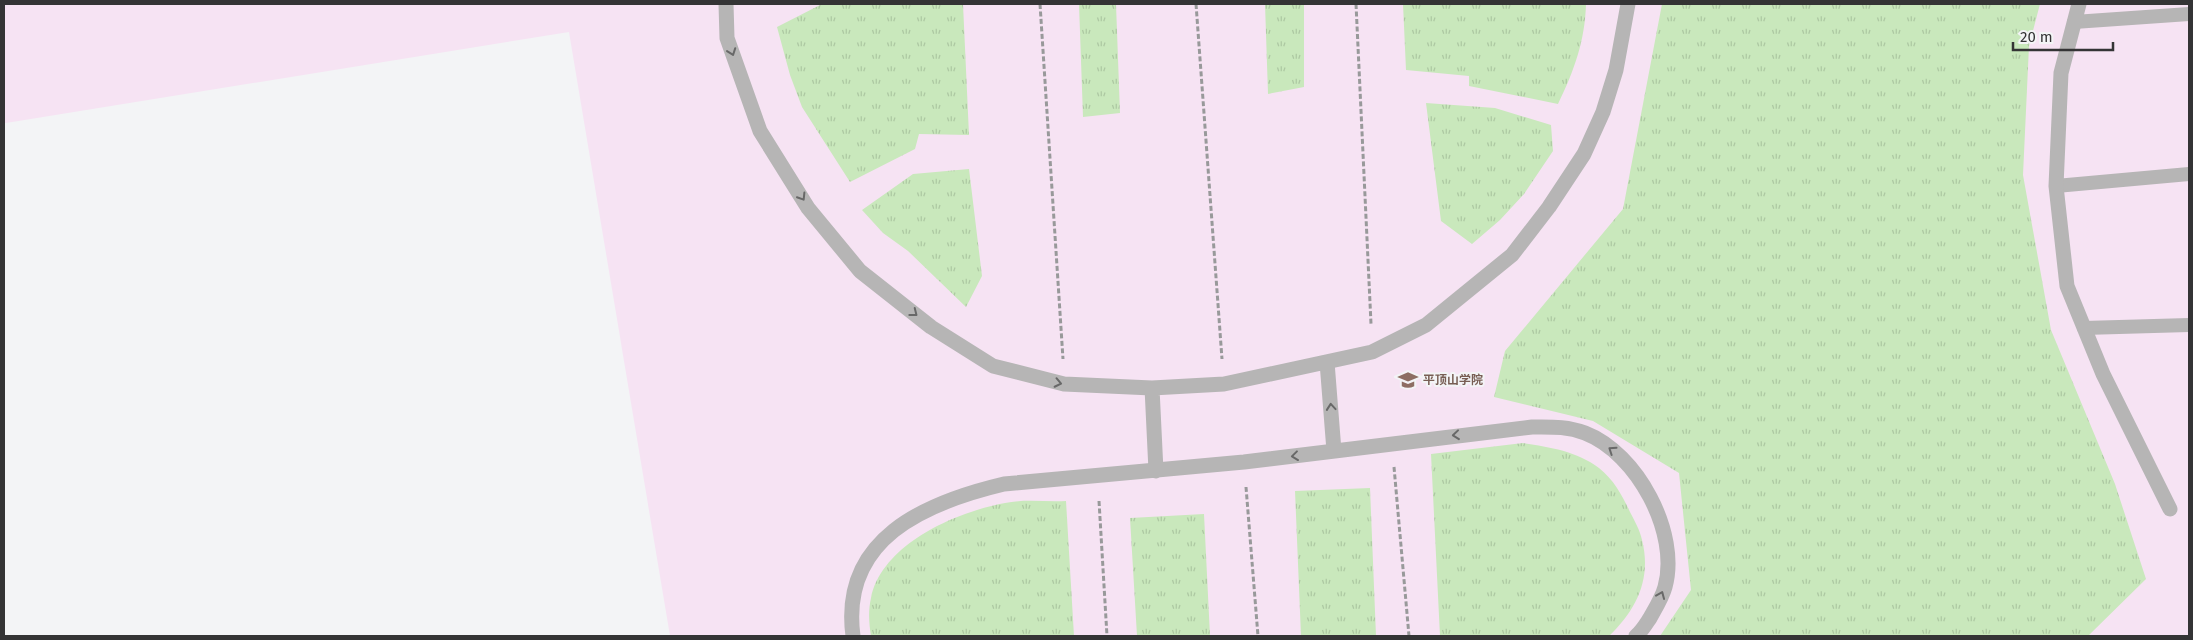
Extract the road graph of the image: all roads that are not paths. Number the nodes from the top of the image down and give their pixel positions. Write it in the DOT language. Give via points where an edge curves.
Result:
graph roads {
  1 [pos="726,4"];
  2 [pos="1628,4"];
  3 [pos="2079,4"];
  4 [pos="2189,14"];
  5 [pos="2074,22"];
  6 [pos="2189,174"];
  7 [pos="2056,186"];
  8 [pos="2189,325"];
  9 [pos="2084,328"];
  10 [pos="1327,362"];
  11 [pos="1152,388"];
  12 [pos="1334,451"];
  13 [pos="1156,471"];
  14 [pos="2170,509"];
  15 [pos="853,636"];
  16 [pos="1636,636"];
  1 -- 11 [label="street, one-way" via="727,38 760,131 808,208 860,271 931,327 993,366 1064,384"];
  2 -- 10 [label="street" via="1616,70 1603,112 1584,154 1512,256 1426,326 1372,352"];
  3 -- 5 [label="street"];
  4 -- 5 [label="lane"];
  5 -- 7 [label="street" via="2061,73"];
  6 -- 7 [label="lane"];
  7 -- 9 [label="street" via="2067,286"];
  8 -- 9 [label="lane"];
  9 -- 14 [label="street" via="2103,374"];
  10 -- 11 [label="street" via="1224,384"];
  12 -- 10 [label="street, one-way"];
  11 -- 13 [label="street"];
  12 -- 13 [label="street, one-way"];
  16 -- 12 [label="street, one-way" via="1655,609 1665,587 1666,542 1648,492 1621,456 1586,433 1562,427 1532,427"];
  13 -- 15 [label="street" via="1004,484 932,506 906,521 870,556 857,579 851,609"];
}
